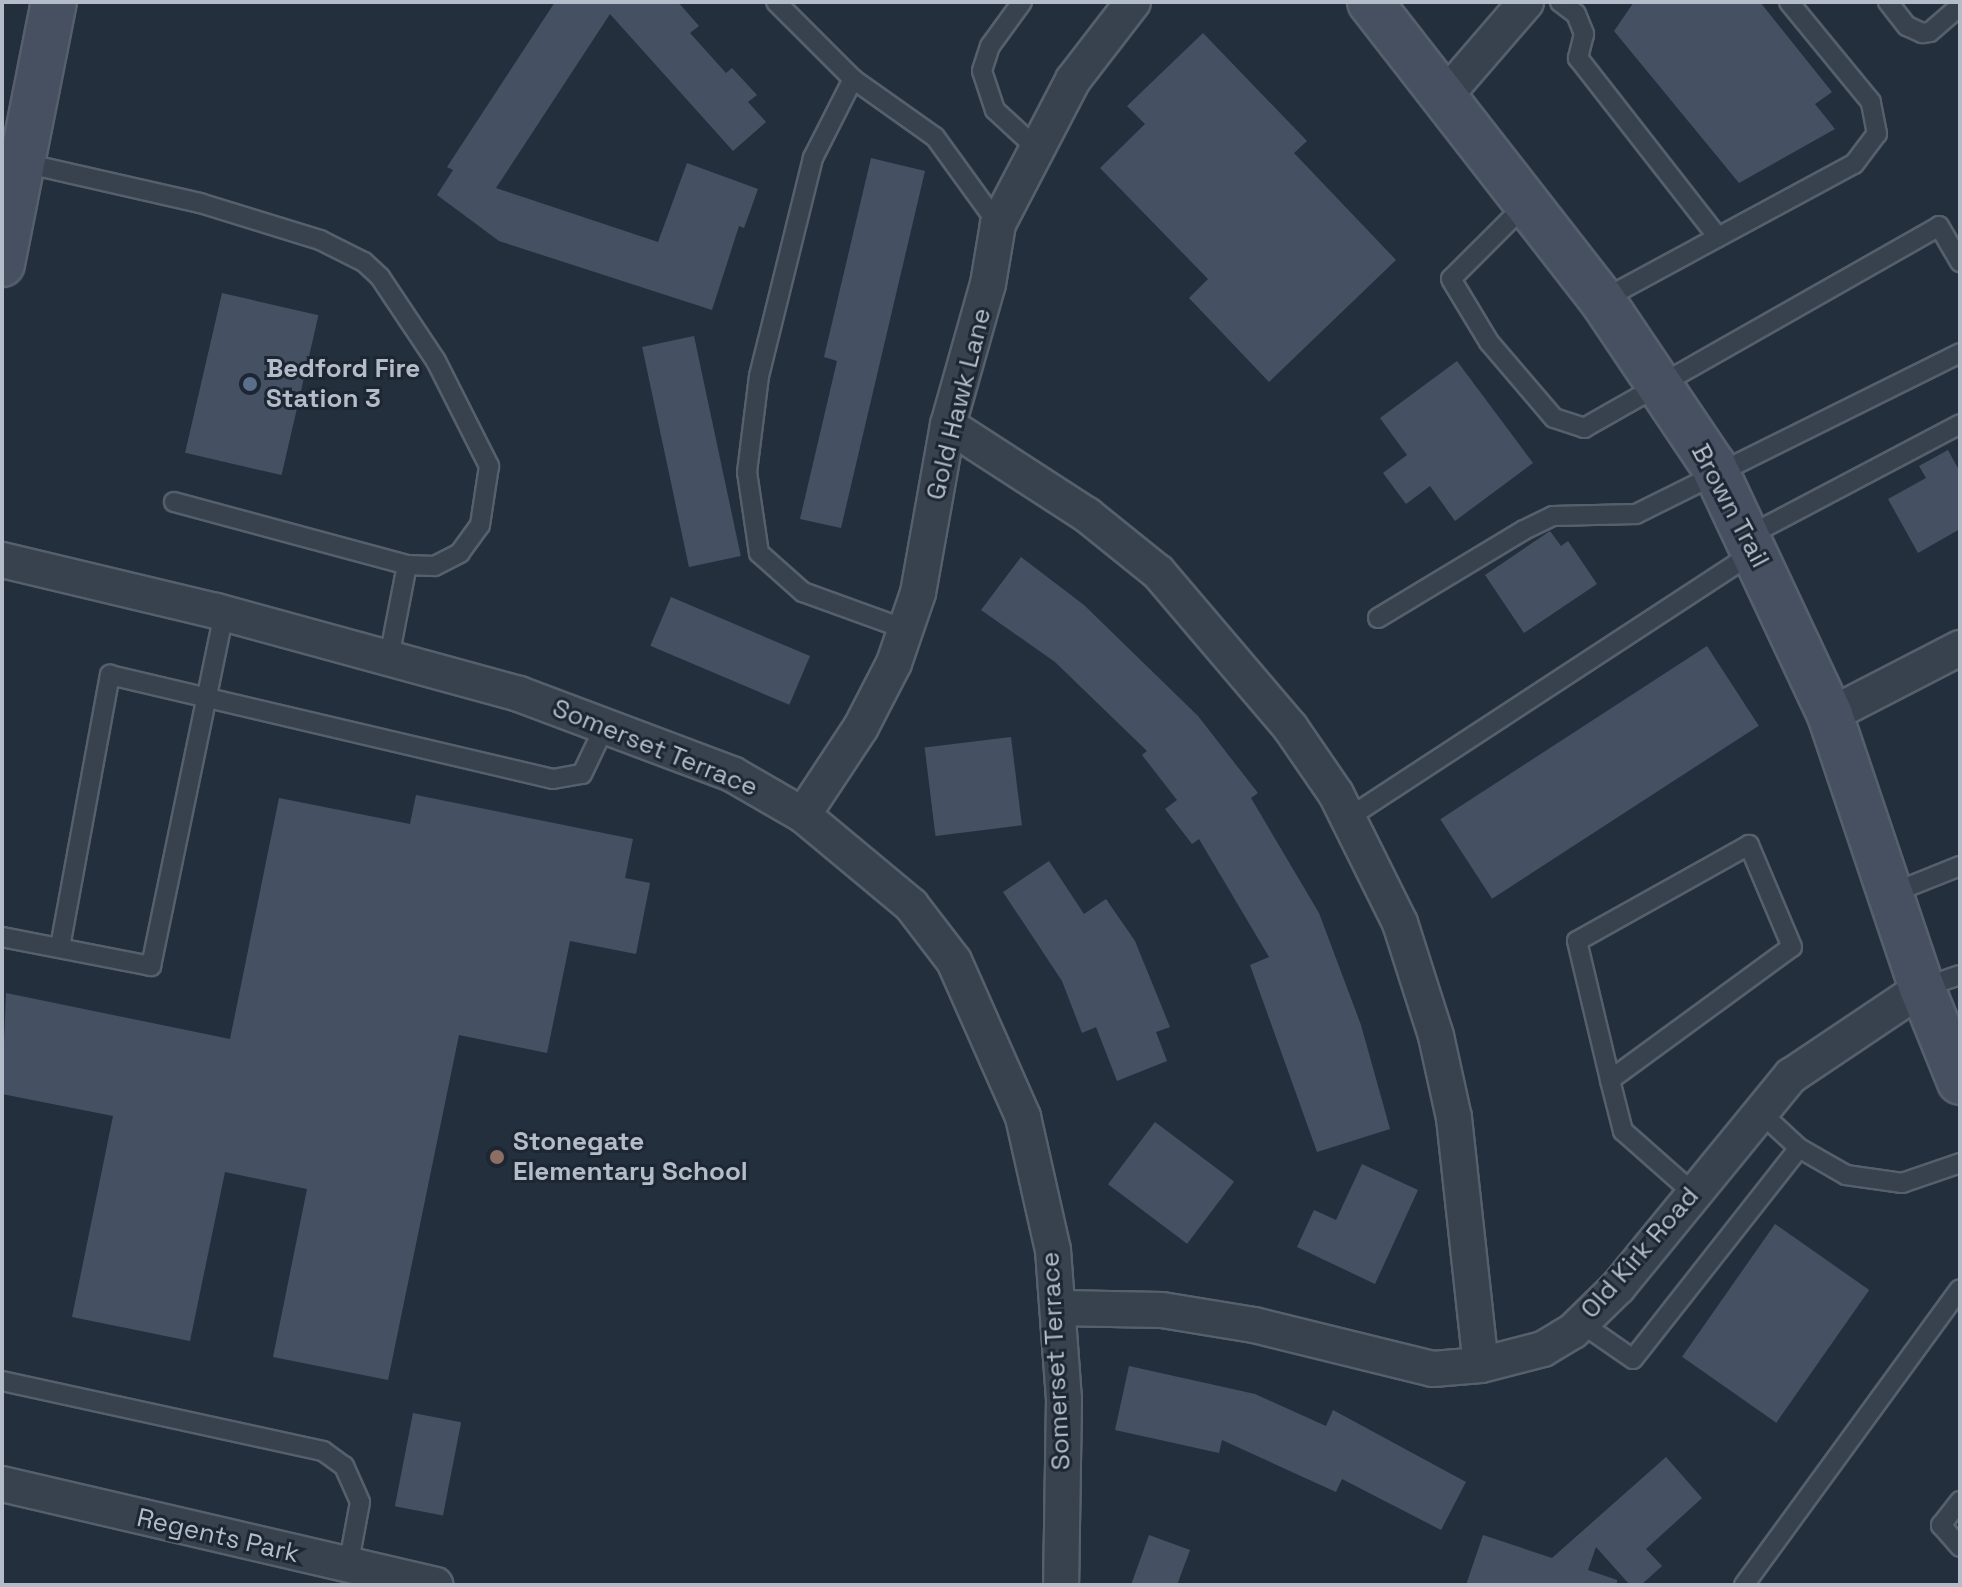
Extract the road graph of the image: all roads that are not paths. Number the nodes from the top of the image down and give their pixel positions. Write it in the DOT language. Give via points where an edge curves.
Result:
graph roads {
  1 [pos="54,2"];
  2 [pos="776,2"];
  3 [pos="1022,2"];
  4 [pos="1133,2"];
  5 [pos="1526,2"];
  6 [pos="1560,2"];
  7 [pos="1789,2"];
  8 [pos="1888,2"];
  9 [pos="1372,3"];
  10 [pos="1960,6"];
  11 [pos="853,79"];
  12 [pos="1445,96"];
  13 [pos="20,134"];
  14 [pos="1035,147"];
  15 [pos="1527,203"];
  16 [pos="998,224"];
  17 [pos="1718,237"];
  18 [pos="1960,262"];
  19 [pos="2,264"];
  20 [pos="1602,300"];
  21 [pos="1960,353"];
  22 [pos="1659,385"];
  23 [pos="1960,424"];
  24 [pos="948,425"];
  25 [pos="1717,472"];
  26 [pos="174,502"];
  27 [pos="1752,544"];
  28 [pos="2,560"];
  29 [pos="407,565"];
  30 [pos="224,613"];
  31 [pos="1378,618"];
  32 [pos="905,629"];
  33 [pos="1960,648"];
  34 [pos="389,658"];
  35 [pos="204,695"];
  36 [pos="1830,715"];
  37 [pos="605,726"];
  38 [pos="803,815"];
  39 [pos="1348,818"];
  40 [pos="1960,866"];
  41 [pos="1890,894"];
  42 [pos="2,937"];
  43 [pos="60,947"];
  44 [pos="1941,982"];
  45 [pos="1610,1080"];
  46 [pos="1960,1082"];
  47 [pos="1759,1111"];
  48 [pos="1799,1148"];
  49 [pos="1960,1163"];
  50 [pos="1693,1193"];
  51 [pos="1960,1289"];
  52 [pos="1059,1308"];
  53 [pos="1581,1323"];
  54 [pos="1481,1365"];
  55 [pos="2,1381"];
  56 [pos="2,1484"];
  57 [pos="1960,1501"];
  58 [pos="1960,1547"];
  59 [pos="348,1567"];
  60 [pos="435,1585"];
  61 [pos="1061,1585"];
  62 [pos="1744,1585"];
  1 -- 13 [label="street"];
  2 -- 11 [label="lane"];
  3 -- 14 [label="lane" via="990,46 982,71 995,110"];
  4 -- 14 [label="street, Gold Hawk Lane" via="1073,80"];
  5 -- 12 [label="street"];
  6 -- 17 [label="lane" via="1576,14 1584,34 1578,58"];
  7 -- 17 [label="lane" via="1871,102 1877,134 1854,164"];
  8 -- 10 [label="lane" via="1907,26 1922,33"];
  9 -- 12 [label="street, Brown Trail"];
  11 -- 16 [label="lane" via="935,137"];
  11 -- 32 [label="lane" via="813,158 759,376 747,472 759,553 803,592"];
  12 -- 15 [label="street, Brown Trail"];
  13 -- 19 [label="street"];
  13 -- 29 [label="lane" via="200,203 320,240 364,262 380,277 436,361 489,466 480,525 460,553 434,566"];
  14 -- 16 [label="street, Gold Hawk Lane"];
  15 -- 20 [label="street, Brown Trail"];
  15 -- 22 [label="lane" via="1451,279 1489,342 1554,418 1584,428"];
  16 -- 24 [label="street, Gold Hawk Lane" via="988,284"];
  17 -- 20 [label="lane"];
  18 -- 22 [label="lane" via="1939,226"];
  20 -- 22 [label="street, Brown Trail"];
  21 -- 25 [label="lane"];
  22 -- 25 [label="street, Brown Trail"];
  23 -- 27 [label="lane"];
  24 -- 32 [label="street, Gold Hawk Lane" via="918,593"];
  24 -- 39 [label="street" via="1087,515 1158,572 1290,727"];
  25 -- 27 [label="street, Brown Trail"];
  25 -- 31 [label="lane" via="1636,514 1553,516"];
  26 -- 29 [label="lane"];
  27 -- 36 [label="street, Brown Trail"];
  27 -- 39 [label="lane"];
  28 -- 30 [label="street, Somerset Terrace"];
  29 -- 34 [label="lane"];
  30 -- 34 [label="street, Somerset Terrace"];
  30 -- 35 [label="lane"];
  32 -- 38 [label="street, Gold Hawk Lane" via="861,727"];
  33 -- 36 [label="street"];
  34 -- 37 [label="street, Somerset Terrace" via="519,694"];
  35 -- 37 [label="lane" via="553,779 582,774"];
  35 -- 43 [label="lane" via="151,966"];
  35 -- 43 [label="lane" via="110,675"];
  36 -- 41 [label="street, Brown Trail"];
  37 -- 38 [label="street, Somerset Terrace" via="732,774"];
  38 -- 52 [label="street, Somerset Terrace" via="911,905 954,961 1023,1117 1053,1250"];
  39 -- 54 [label="street" via="1400,923 1436,1036 1454,1118"];
  40 -- 41 [label="lane"];
  41 -- 44 [label="street, Brown Trail"];
  42 -- 43 [label="lane"];
  44 -- 46 [label="street, Brown Trail"];
  44 -- 47 [label="street, Old Kirk Road" via="1791,1076"];
  45 -- 45 [label="lane" via="1577,941 1749,845 1792,947"];
  45 -- 50 [label="lane" via="1623,1131"];
  47 -- 48 [label="lane"];
  47 -- 50 [label="street, Old Kirk Road"];
  48 -- 49 [label="lane" via="1846,1175 1902,1183"];
  48 -- 53 [label="lane" via="1633,1359"];
  50 -- 53 [label="street, Old Kirk Road" via="1618,1287"];
  51 -- 62 [label="lane"];
  52 -- 54 [label="street, Old Kirk Road" via="1162,1310 1254,1325 1433,1369"];
  52 -- 61 [label="street, Somerset Terrace" via="1064,1399"];
  53 -- 54 [label="street, Old Kirk Road" via="1543,1349"];
  55 -- 59 [label="lane" via="323,1451 344,1466 360,1502"];
  56 -- 59 [label="street, Regents Park"];
  57 -- 58 [label="lane" via="1941,1525"];
  59 -- 60 [label="street, Regents Park"];
}
